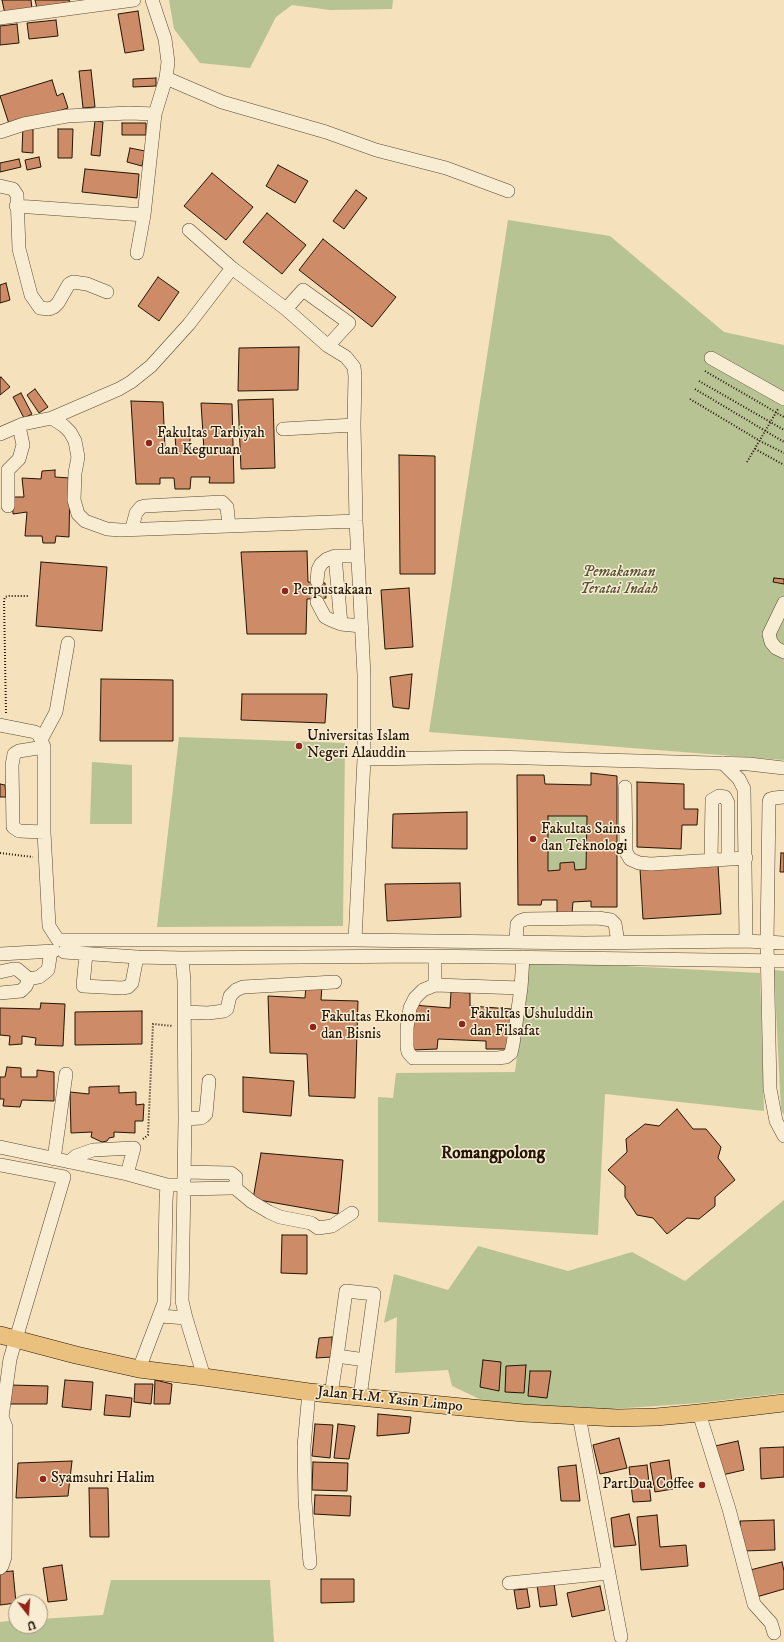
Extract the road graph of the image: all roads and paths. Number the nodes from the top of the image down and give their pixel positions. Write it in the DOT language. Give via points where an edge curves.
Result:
graph roads {
  1 [pos="134,0"];
  2 [pos="152,0"];
  3 [pos="0,18"];
  4 [pos="166,78"];
  5 [pos="155,114"];
  6 [pos="0,132"];
  7 [pos="0,186"];
  8 [pos="508,191"];
  9 [pos="16,206"];
  10 [pos="144,215"];
  11 [pos="189,230"];
  12 [pos="137,253"];
  13 [pos="232,268"];
  14 [pos="107,292"];
  15 [pos="286,309"];
  16 [pos="328,346"];
  17 [pos="711,358"];
  18 [pos="705,371"];
  19 [pos="699,381"];
  20 [pos="695,389"];
  21 [pos="690,399"];
  22 [pos="784,399"];
  23 [pos="776,413"];
  24 [pos="52,418"];
  25 [pos="784,418"];
  26 [pos="770,423"];
  27 [pos="17,424"];
  28 [pos="354,425"];
  29 [pos="0,428"];
  30 [pos="283,429"];
  31 [pos="784,430"];
  32 [pos="765,431"];
  33 [pos="0,434"];
  34 [pos="760,441"];
  35 [pos="784,442"];
  36 [pos="755,449"];
  37 [pos="784,453"];
  38 [pos="747,462"];
  39 [pos="784,465"];
  40 [pos="8,506"];
  41 [pos="356,521"];
  42 [pos="229,526"];
  43 [pos="132,528"];
  44 [pos="335,556"];
  45 [pos="357,556"];
  46 [pos="317,582"];
  47 [pos="28,596"];
  48 [pos="317,602"];
  49 [pos="784,603"];
  50 [pos="340,624"];
  51 [pos="361,626"];
  52 [pos="68,643"];
  53 [pos="784,652"];
  54 [pos="3,726"];
  55 [pos="43,743"];
  56 [pos="364,759"];
  57 [pos="723,763"];
  58 [pos="784,768"];
  59 [pos="625,787"];
  60 [pos="784,797"];
  61 [pos="44,832"];
  62 [pos="0,853"];
  63 [pos="45,858"];
  64 [pos="746,858"];
  65 [pos="728,859"];
  66 [pos="711,860"];
  67 [pos="355,940"];
  68 [pos="746,941"];
  69 [pos="516,942"];
  70 [pos="618,942"];
  71 [pos="767,943"];
  72 [pos="784,943"];
  73 [pos="58,947"];
  74 [pos="0,954"];
  75 [pos="86,954"];
  76 [pos="435,956"];
  77 [pos="137,957"];
  78 [pos="523,957"];
  79 [pos="182,958"];
  80 [pos="784,961"];
  81 [pos="767,962"];
  82 [pos="0,972"];
  83 [pos="29,978"];
  84 [pos="335,982"];
  85 [pos="435,985"];
  86 [pos="521,988"];
  87 [pos="0,993"];
  88 [pos="184,1012"];
  89 [pos="184,1026"];
  90 [pos="66,1074"];
  91 [pos="209,1081"];
  92 [pos="185,1119"];
  93 [pos="784,1136"];
  94 [pos="0,1147"];
  95 [pos="134,1148"];
  96 [pos="54,1159"];
  97 [pos="69,1162"];
  98 [pos="0,1165"];
  99 [pos="190,1172"];
  100 [pos="127,1174"];
  101 [pos="167,1185"];
  102 [pos="234,1187"];
  103 [pos="187,1188"];
  104 [pos="352,1213"];
  105 [pos="160,1316"];
  106 [pos="186,1318"];
  107 [pos="8,1337"];
  108 [pos="337,1356"];
  109 [pos="365,1360"];
  110 [pos="139,1369"];
  111 [pos="204,1377"];
  112 [pos="309,1392"];
  113 [pos="331,1394"];
  114 [pos="360,1397"];
  115 [pos="784,1403"];
  116 [pos="699,1413"];
  117 [pos="1,1416"];
  118 [pos="579,1416"];
  119 [pos="3,1498"];
  120 [pos="310,1563"];
  121 [pos="0,1568"];
  122 [pos="609,1573"];
  123 [pos="509,1583"];
  124 [pos="774,1633"];
  125 [pos="621,1637"];
  1 -- 3 [label="street"];
  2 -- 4 [label="street" via="165,39 168,62"];
  4 -- 5 [label="street"];
  4 -- 8 [label="street" via="222,102 326,132 376,150 446,168"];
  5 -- 6 [label="street" via="67,116 24,124"];
  5 -- 10 [label="street"];
  7 -- 9 [label="street" via="12,189 16,195"];
  9 -- 10 [label="street"];
  9 -- 14 [label="street" via="19,249 31,295 40,308 49,309 58,304 69,284 74,282"];
  10 -- 12 [label="street"];
  11 -- 13 [label="street"];
  13 -- 15 [label="street"];
  13 -- 24 [label="street" via="189,324 151,366 132,382"];
  15 -- 16 [label="street"];
  15 -- 16 [label="street" via="303,290 349,323"];
  16 -- 28 [label="street" via="346,357 354,367"];
  17 -- 22 [label="street"];
  18 -- 23 [label="path"];
  19 -- 26 [label="path"];
  20 -- 32 [label="path"];
  21 -- 34 [label="path"];
  22 -- 23 [label="path"];
  23 -- 25 [label="path"];
  23 -- 26 [label="path"];
  24 -- 27 [label="street"];
  24 -- 43 [label="street" via="70,432 75,441 78,457 74,500 81,518 107,528"];
  26 -- 31 [label="path"];
  26 -- 32 [label="path"];
  27 -- 29 [label="street"];
  27 -- 33 [label="street"];
  27 -- 40 [label="street" via="23,446 19,459 8,470"];
  28 -- 30 [label="street"];
  28 -- 41 [label="street"];
  32 -- 34 [label="path"];
  32 -- 35 [label="path"];
  34 -- 36 [label="path"];
  34 -- 37 [label="path"];
  36 -- 38 [label="path"];
  36 -- 39 [label="path"];
  41 -- 42 [label="street"];
  41 -- 45 [label="street"];
  42 -- 43 [label="street"];
  42 -- 43 [label="street" via="227,507 222,502 145,506 138,509"];
  44 -- 45 [label="street"];
  44 -- 46 [label="street" via="321,564"];
  44 -- 50 [label="street"];
  45 -- 51 [label="street"];
  47 -- 54 [label="path" via="9,596 4,600"];
  48 -- 50 [label="street" via="325,617"];
  49 -- 53 [label="street" via="769,634 771,642"];
  50 -- 51 [label="street"];
  51 -- 56 [label="street"];
  52 -- 55 [label="street" via="56,712"];
  54 -- 55 [label="street" via="35,732"];
  55 -- 61 [label="street"];
  55 -- 61 [label="street" via="14,754 12,772 13,827 19,831"];
  56 -- 57 [label="street" via="492,757"];
  56 -- 67 [label="street"];
  57 -- 58 [label="street"];
  57 -- 64 [label="street" via="739,778 744,789"];
  59 -- 66 [label="street" via="626,852 630,859 651,864"];
  60 -- 71 [label="street" via="774,798 769,802"];
  61 -- 63 [label="street"];
  62 -- 63 [label="path"];
  63 -- 73 [label="street" via="49,926"];
  64 -- 65 [label="street"];
  64 -- 68 [label="street"];
  65 -- 66 [label="street"];
  65 -- 66 [label="street" via="728,803 725,797 719,796 712,800"];
  67 -- 69 [label="street"];
  67 -- 73 [label="street"];
  68 -- 70 [label="street"];
  68 -- 71 [label="street"];
  69 -- 70 [label="street"];
  69 -- 70 [label="street" via="517,924 526,919 598,918 611,920"];
  71 -- 72 [label="street"];
  71 -- 81 [label="street"];
  73 -- 74 [label="street"];
  73 -- 75 [label="street"];
  73 -- 83 [label="street" via="48,970 39,977"];
  75 -- 77 [label="street"];
  75 -- 77 [label="street" via="83,986 114,988 128,987 132,982"];
  76 -- 78 [label="street"];
  76 -- 79 [label="street"];
  76 -- 85 [label="street"];
  77 -- 79 [label="street"];
  78 -- 81 [label="street"];
  78 -- 86 [label="street"];
  79 -- 88 [label="street"];
  80 -- 81 [label="street"];
  81 -- 93 [label="street" via="770,1089 776,1121"];
  82 -- 83 [label="street" via="17,969"];
  83 -- 87 [label="street" via="21,991"];
  84 -- 88 [label="street" via="243,987 230,996 228,1009 224,1011"];
  85 -- 86 [label="street"];
  85 -- 86 [label="street" via="423,990 410,1008 407,1047 413,1058 506,1057 511,1053 513,1044"];
  88 -- 89 [label="street"];
  89 -- 92 [label="street"];
  89 -- 95 [label="path" via="153,1024 148,1135"];
  90 -- 96 [label="street"];
  91 -- 92 [label="street" via="206,1114 200,1118"];
  92 -- 99 [label="street"];
  94 -- 96 [label="street"];
  95 -- 97 [label="street" via="93,1150 76,1156"];
  95 -- 100 [label="street"];
  96 -- 97 [label="street"];
  97 -- 100 [label="street"];
  98 -- 107 [label="street" via="64,1177"];
  99 -- 102 [label="street" via="231,1173 236,1177"];
  99 -- 103 [label="street"];
  100 -- 101 [label="street"];
  101 -- 103 [label="street"];
  101 -- 105 [label="street" via="164,1303"];
  102 -- 103 [label="street"];
  102 -- 104 [label="street" via="269,1212 280,1217 311,1223 318,1228 332,1226"];
  103 -- 106 [label="street" via="182,1301"];
  105 -- 106 [label="street"];
  105 -- 110 [label="street"];
  106 -- 111 [label="street"];
  107 -- 110 [label="main road, Jalan H.M. Yasin Limpo"];
  107 -- 117 [label="street" via="10,1359"];
  108 -- 109 [label="street"];
  108 -- 109 [label="street" via="346,1291 374,1294"];
  108 -- 113 [label="street"];
  109 -- 114 [label="street"];
  110 -- 111 [label="main road, Jalan H.M. Yasin Limpo"];
  111 -- 112 [label="main road, Jalan H.M. Yasin Limpo"];
  112 -- 113 [label="main road, Jalan H.M. Yasin Limpo"];
  112 -- 120 [label="street" via="304,1446"];
  113 -- 114 [label="main road, Jalan H.M. Yasin Limpo"];
  114 -- 118 [label="main road, Jalan H.M. Yasin Limpo"];
  115 -- 116 [label="main road, Jalan H.M. Yasin Limpo"];
  116 -- 118 [label="main road, Jalan H.M. Yasin Limpo" via="617,1418"];
  116 -- 124 [label="street" via="754,1604 771,1623"];
  117 -- 119 [label="street" via="6,1427"];
  118 -- 122 [label="street"];
  119 -- 121 [label="street" via="5,1557"];
  122 -- 123 [label="street"];
  122 -- 125 [label="street"];
}
